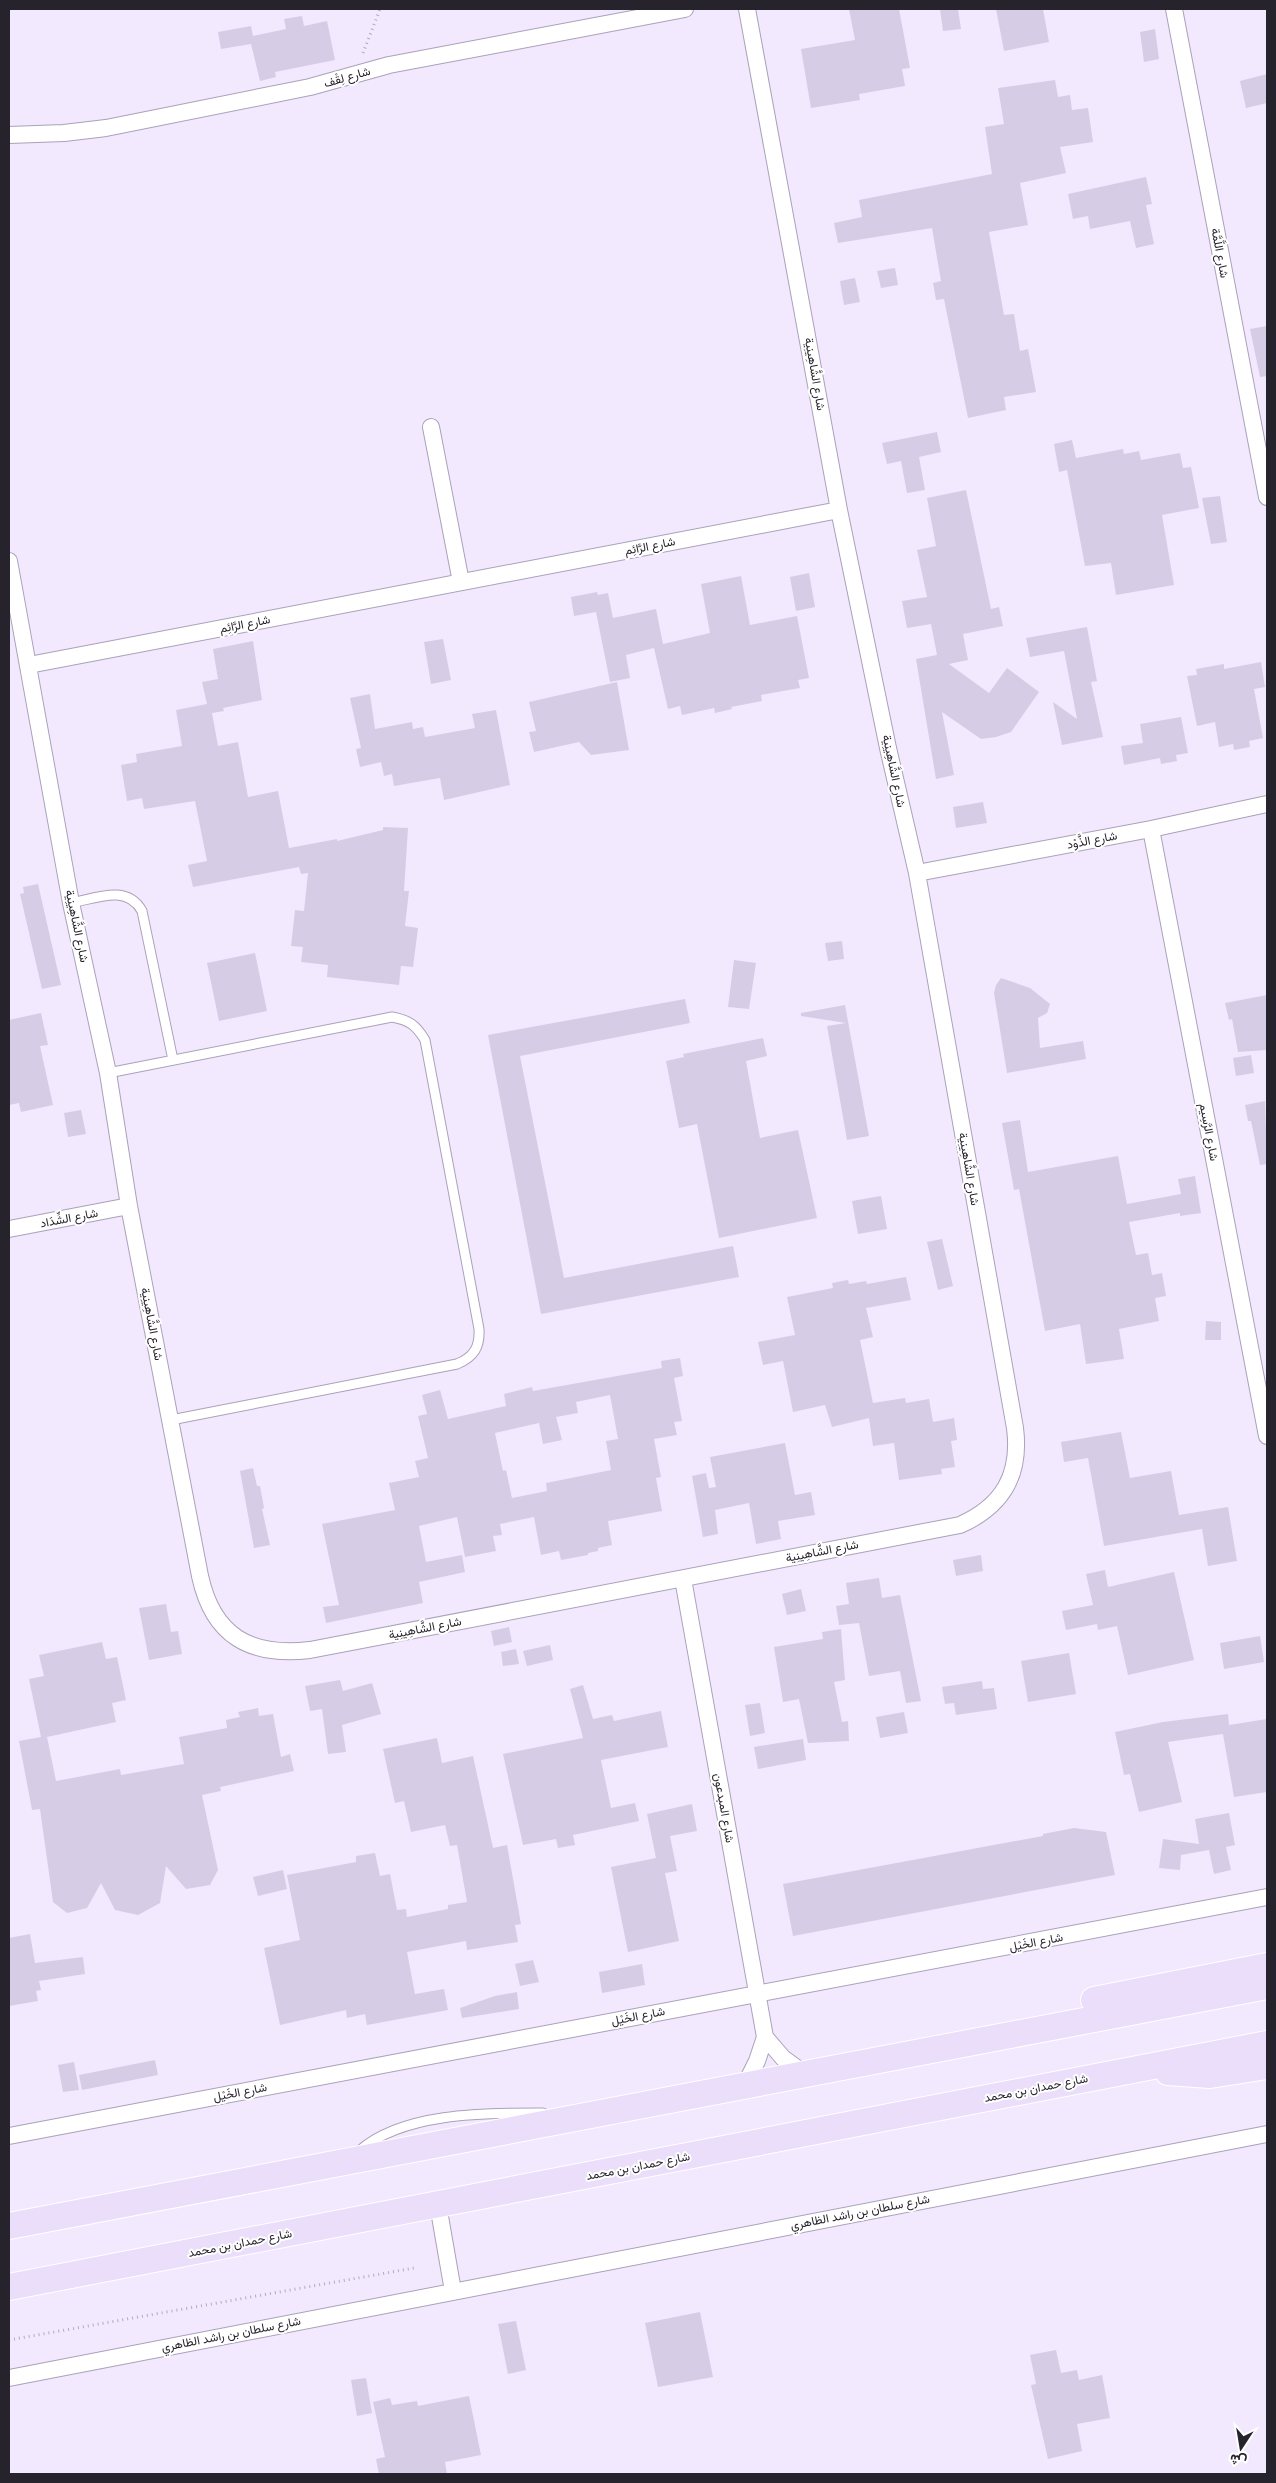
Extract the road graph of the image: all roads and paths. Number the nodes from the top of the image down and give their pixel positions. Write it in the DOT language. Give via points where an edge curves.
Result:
graph roads {
  1 [pos="380,9"];
  2 [pos="685,9"];
  3 [pos="747,9"];
  4 [pos="1174,9"];
  5 [pos="348,76"];
  6 [pos="9,135"];
  7 [pos="431,427"];
  8 [pos="1267,497"];
  9 [pos="840,510"];
  10 [pos="9,561"];
  11 [pos="462,582"];
  12 [pos="29,665"];
  13 [pos="1267,804"];
  14 [pos="1151,829"];
  15 [pos="917,873"];
  16 [pos="71,903"];
  17 [pos="173,1060"];
  18 [pos="108,1073"];
  19 [pos="129,1206"];
  20 [pos="9,1229"];
  21 [pos="170,1420"];
  22 [pos="1267,1436"];
  23 [pos="682,1579"];
  24 [pos="1267,1897"];
  25 [pos="1267,1966"];
  26 [pos="1267,1986"];
  27 [pos="757,1994"];
  28 [pos="765,2037"];
  29 [pos="1267,2044"];
  30 [pos="937,2048"];
  31 [pos="1267,2066"];
  32 [pos="1130,2069"];
  33 [pos="805,2074"];
  34 [pos="745,2084"];
  35 [pos="1267,2134"];
  36 [pos="9,2136"];
  37 [pos="438,2205"];
  38 [pos="9,2226"];
  39 [pos="414,2268"];
  40 [pos="9,2287"];
  41 [pos="454,2291"];
  42 [pos="9,2340"];
  43 [pos="9,2378"];
  1 -- 5 [label="path" via="368,47"];
  2 -- 5 [label="street, شارع لِقْف" via="389,65"];
  3 -- 9 [label="street, شارع الشَّاهِينِية"];
  4 -- 8 [label="street, شارع اللَّمَّة"];
  5 -- 6 [label="street, شارع لِقْف" via="310,87 106,128"];
  7 -- 11 [label="street"];
  9 -- 11 [label="street, شارع الرَّائِم"];
  9 -- 15 [label="street, شارع الشَّاهِينِية"];
  10 -- 12 [label="street, شارع الشَّاهِينِية"];
  11 -- 12 [label="street, شارع الرَّائِم"];
  12 -- 16 [label="street, شارع الشَّاهِينِية"];
  13 -- 14 [label="street, شارع الذَّوْد"];
  14 -- 15 [label="street, شارع الذَّوْد"];
  14 -- 22 [label="street, شارع الرَّسِيم"];
  15 -- 23 [label="street, شارع الشَّاهِينِية" via="1015,1428 1013,1473 987,1510 960,1525"];
  16 -- 17 [label="lane" via="115,895 127,895 136,901 142,911"];
  16 -- 18 [label="street, شارع الشَّاهِينِية"];
  17 -- 18 [label="lane"];
  17 -- 21 [label="lane" via="392,1017 406,1019 418,1027 425,1040 480,1340 476,1352 457,1364"];
  18 -- 19 [label="street, شارع الشَّاهِينِية"];
  19 -- 20 [label="street, شارع الشِّدَاد"];
  19 -- 21 [label="street, شارع الشَّاهِينِية"];
  21 -- 23 [label="street, شارع الشَّاهِينِية" via="204,1597 228,1632 245,1644 265,1651 310,1650"];
  23 -- 27 [label="street, شارع المبدعون"];
  24 -- 27 [label="street, شارع الخَيْل"];
  25 -- 30 [label="main road" via="998,2020 966,2030"];
  26 -- 30 [label="main road"];
  27 -- 28 [label="street, شارع المبدعون"];
  27 -- 36 [label="street, شارع الخَيْل"];
  28 -- 33 [label="street" via="783,2058"];
  28 -- 34 [label="street, شارع المبدعون"];
  29 -- 32 [label="main road, شارع حمدان بن محمد"];
  30 -- 33 [label="main road"];
  31 -- 32 [label="main road" via="1210,2075"];
  32 -- 37 [label="main road, شارع حمدان بن محمد"];
  33 -- 34 [label="main road"];
  34 -- 38 [label="main road"];
  35 -- 41 [label="street, شارع سلطان بن راشد الظاهري"];
  37 -- 40 [label="main road, شارع حمدان بن محمد"];
  37 -- 41 [label="street"];
  39 -- 42 [label="path"];
  41 -- 43 [label="street, شارع سلطان بن راشد الظاهري"];
}
